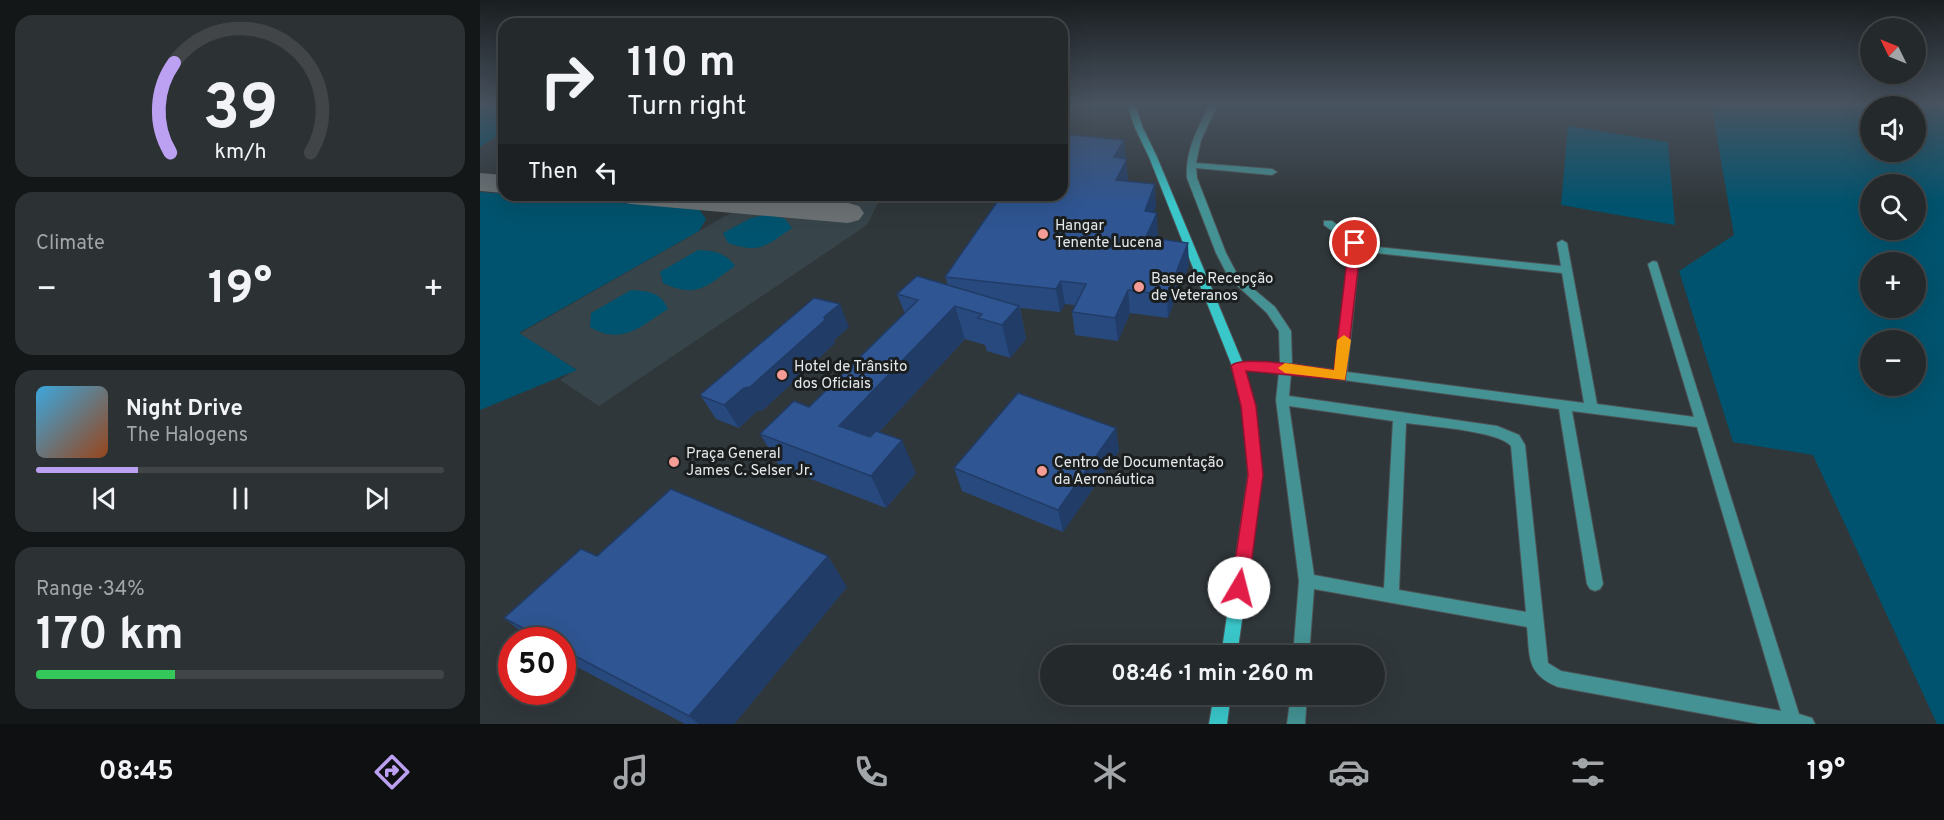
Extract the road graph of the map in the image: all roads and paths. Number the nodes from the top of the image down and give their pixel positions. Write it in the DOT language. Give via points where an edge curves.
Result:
graph roads {
  1 [pos="1143,138"];
  2 [pos="1201,138"];
  3 [pos="1190,165"];
  4 [pos="1272,172"];
  5 [pos="1328,223"];
  6 [pos="1355,243"];
  7 [pos="1562,243"];
  8 [pos="1653,264"];
  9 [pos="1566,270"];
  10 [pos="1238,366"];
  11 [pos="1286,368"];
  12 [pos="1340,376"];
  13 [pos="1282,399"];
  14 [pos="1565,404"];
  15 [pos="1591,407"];
  16 [pos="1400,416"];
  17 [pos="1701,423"];
  18 [pos="1307,581"];
  19 [pos="1595,584"];
  20 [pos="1391,595"];
  21 [pos="1534,621"];
  22 [pos="1232,645"];
  23 [pos="1302,645"];
  24 [pos="1221,705"];
  25 [pos="1298,705"];
  26 [pos="1800,723"];
  27 [pos="1218,724"];
  28 [pos="1296,724"];
  1 -- 10 [label="main road"];
  2 -- 3 [label="street"];
  3 -- 4 [label="street"];
  3 -- 11 [label="street" via="1209,224 1234,278 1271,310 1284,331"];
  5 -- 6 [label="street"];
  6 -- 9 [label="street" via="1376,250"];
  6 -- 12 [label="street"];
  7 -- 9 [label="street"];
  8 -- 17 [label="street"];
  9 -- 15 [label="street"];
  10 -- 11 [label="street"];
  10 -- 22 [label="main road" via="1248,406 1256,475"];
  11 -- 12 [label="street"];
  11 -- 13 [label="street"];
  12 -- 14 [label="street"];
  13 -- 16 [label="street"];
  13 -- 18 [label="street"];
  14 -- 15 [label="street"];
  14 -- 19 [label="street"];
  15 -- 17 [label="street"];
  16 -- 20 [label="street"];
  16 -- 21 [label="street" via="1497,431 1518,445"];
  17 -- 26 [label="street"];
  18 -- 20 [label="street"];
  18 -- 23 [label="street"];
  20 -- 21 [label="street"];
  21 -- 26 [label="street" via="1538,660 1542,669 1558,679"];
  24 -- 27 [label="main road"];
  25 -- 28 [label="street"];
}
